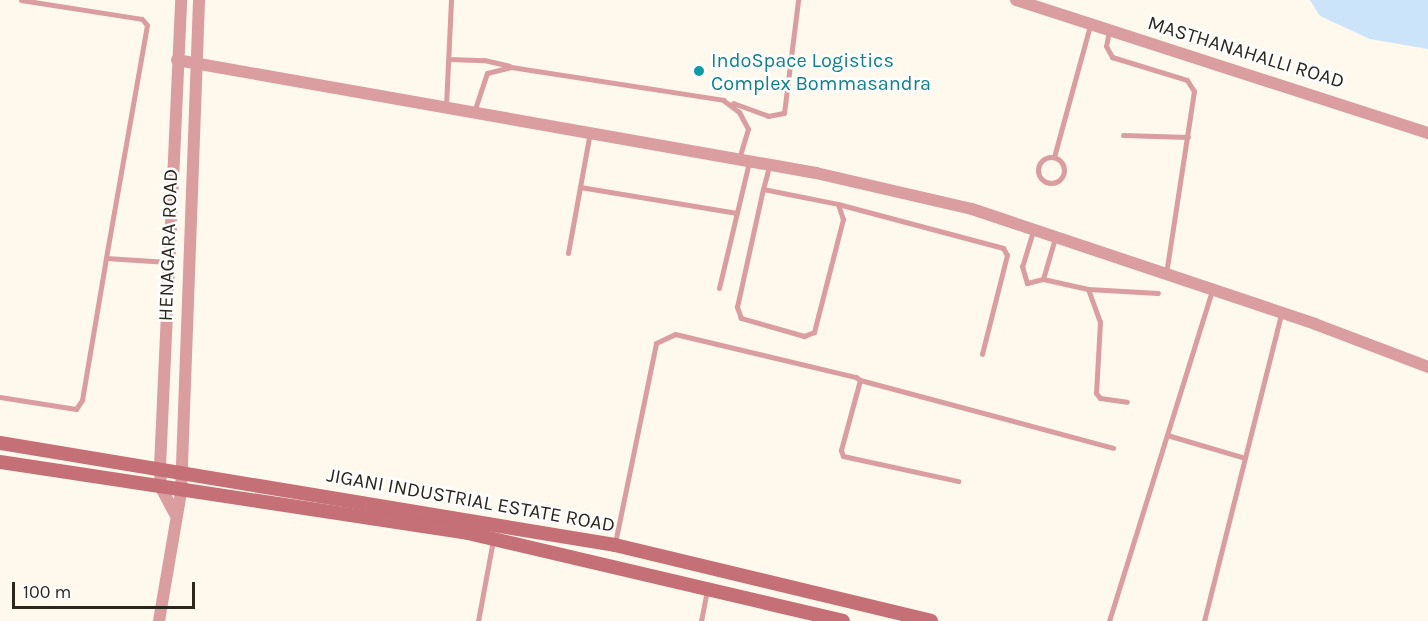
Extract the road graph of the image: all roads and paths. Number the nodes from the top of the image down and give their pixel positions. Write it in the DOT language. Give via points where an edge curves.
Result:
graph roads {
  1 [pos="21,0"];
  2 [pos="181,0"];
  3 [pos="199,0"];
  4 [pos="452,0"];
  5 [pos="798,0"];
  6 [pos="1016,0"];
  7 [pos="38,2"];
  8 [pos="1090,23"];
  9 [pos="1110,29"];
  10 [pos="449,59"];
  11 [pos="177,60"];
  12 [pos="195,64"];
  13 [pos="511,67"];
  14 [pos="723,100"];
  15 [pos="446,108"];
  16 [pos="474,112"];
  17 [pos="590,131"];
  18 [pos="1428,132"];
  19 [pos="1123,135"];
  20 [pos="1188,137"];
  21 [pos="1054,157"];
  22 [pos="744,159"];
  23 [pos="769,164"];
  24 [pos="580,187"];
  25 [pos="764,189"];
  26 [pos="838,204"];
  27 [pos="737,213"];
  28 [pos="1034,230"];
  29 [pos="1055,237"];
  30 [pos="568,253"];
  31 [pos="106,258"];
  32 [pos="168,262"];
  33 [pos="1166,274"];
  34 [pos="1043,279"];
  35 [pos="719,288"];
  36 [pos="1088,289"];
  37 [pos="1212,290"];
  38 [pos="1158,293"];
  39 [pos="1282,313"];
  40 [pos="982,354"];
  41 [pos="1428,367"];
  42 [pos="860,380"];
  43 [pos="0,397"];
  44 [pos="1127,402"];
  45 [pos="1167,435"];
  46 [pos="0,443"];
  47 [pos="1113,448"];
  48 [pos="1245,458"];
  49 [pos="0,462"];
  50 [pos="160,467"];
  51 [pos="179,471"];
  52 [pos="958,481"];
  53 [pos="161,488"];
  54 [pos="181,492"];
  55 [pos="175,514"];
  56 [pos="493,538"];
  57 [pos="615,544"];
  58 [pos="708,587"];
  59 [pos="804,616"];
  60 [pos="159,621"];
  61 [pos="478,621"];
  62 [pos="701,621"];
  63 [pos="843,621"];
  64 [pos="931,621"];
  65 [pos="1109,621"];
  66 [pos="1204,621"];
  1 -- 7 [label="lane"];
  2 -- 11 [label="street, HENAGARA ROAD"];
  3 -- 12 [label="street, HENAGARA ROAD"];
  4 -- 10 [label="lane"];
  5 -- 14 [label="lane" via="784,113 768,116"];
  6 -- 8 [label="street, MASTHANAHALLI ROAD"];
  7 -- 31 [label="lane" via="141,19 147,25"];
  8 -- 9 [label="street, MASTHANAHALLI ROAD"];
  8 -- 21 [label="lane"];
  9 -- 18 [label="street, MASTHANAHALLI ROAD"];
  9 -- 20 [label="lane" via="1106,46 1112,57 1181,77 1191,84 1194,102"];
  10 -- 13 [label="lane" via="484,60"];
  10 -- 15 [label="lane"];
  11 -- 12 [label="street"];
  11 -- 32 [label="street, HENAGARA ROAD"];
  12 -- 15 [label="street"];
  12 -- 51 [label="street, HENAGARA ROAD"];
  13 -- 14 [label="lane"];
  13 -- 16 [label="lane" via="487,73"];
  14 -- 22 [label="lane" via="739,112 748,129"];
  15 -- 16 [label="street"];
  16 -- 17 [label="street"];
  17 -- 22 [label="street"];
  17 -- 24 [label="lane"];
  19 -- 20 [label="lane"];
  20 -- 33 [label="lane"];
  21 -- 21 [label="lane" via="1063,166 1063,174 1055,182 1046,182 1038,168 1042,160"];
  22 -- 23 [label="street"];
  22 -- 27 [label="lane"];
  23 -- 25 [label="lane"];
  23 -- 28 [label="street" via="972,209"];
  24 -- 27 [label="lane"];
  24 -- 30 [label="lane"];
  25 -- 26 [label="lane"];
  25 -- 26 [label="lane" via="737,307 741,318 804,336 814,332 835,253 843,219"];
  26 -- 40 [label="lane" via="1003,248 1007,255"];
  27 -- 35 [label="lane"];
  28 -- 29 [label="street"];
  28 -- 34 [label="lane" via="1022,266 1027,283"];
  29 -- 33 [label="street"];
  29 -- 34 [label="lane"];
  31 -- 32 [label="lane"];
  31 -- 43 [label="lane" via="82,400 76,410"];
  32 -- 50 [label="street, HENAGARA ROAD"];
  33 -- 37 [label="street"];
  34 -- 36 [label="lane"];
  36 -- 38 [label="lane"];
  36 -- 44 [label="lane" via="1100,322 1096,393 1100,398"];
  37 -- 39 [label="street"];
  37 -- 45 [label="lane"];
  39 -- 41 [label="street"];
  39 -- 48 [label="lane"];
  42 -- 47 [label="lane"];
  42 -- 52 [label="lane" via="841,450 843,456"];
  42 -- 57 [label="lane" via="675,334 656,343"];
  45 -- 48 [label="lane"];
  45 -- 65 [label="lane"];
  46 -- 50 [label="main road, JIGANI INDUSTRIAL ESTATE ROAD"];
  48 -- 66 [label="lane"];
  49 -- 53 [label="main road, JIGANI INDUSTRIAL ESTATE ROAD"];
  50 -- 51 [label="main road, JIGANI INDUSTRIAL ESTATE ROAD"];
  50 -- 53 [label="street, HENAGARA ROAD"];
  51 -- 54 [label="street, HENAGARA ROAD"];
  51 -- 57 [label="main road, JIGANI INDUSTRIAL ESTATE ROAD"];
  53 -- 54 [label="main road, JIGANI INDUSTRIAL ESTATE ROAD"];
  53 -- 55 [label="street"];
  54 -- 55 [label="street"];
  54 -- 56 [label="main road, JIGANI INDUSTRIAL ESTATE ROAD"];
  55 -- 60 [label="street"];
  56 -- 58 [label="main road, JIGANI INDUSTRIAL ESTATE ROAD"];
  56 -- 61 [label="lane"];
  57 -- 64 [label="main road, JIGANI INDUSTRIAL ESTATE ROAD"];
  58 -- 59 [label="main road, JIGANI INDUSTRIAL ESTATE ROAD"];
  58 -- 62 [label="lane"];
  59 -- 63 [label="main road, JIGANI INDUSTRIAL ESTATE ROAD"];
}
